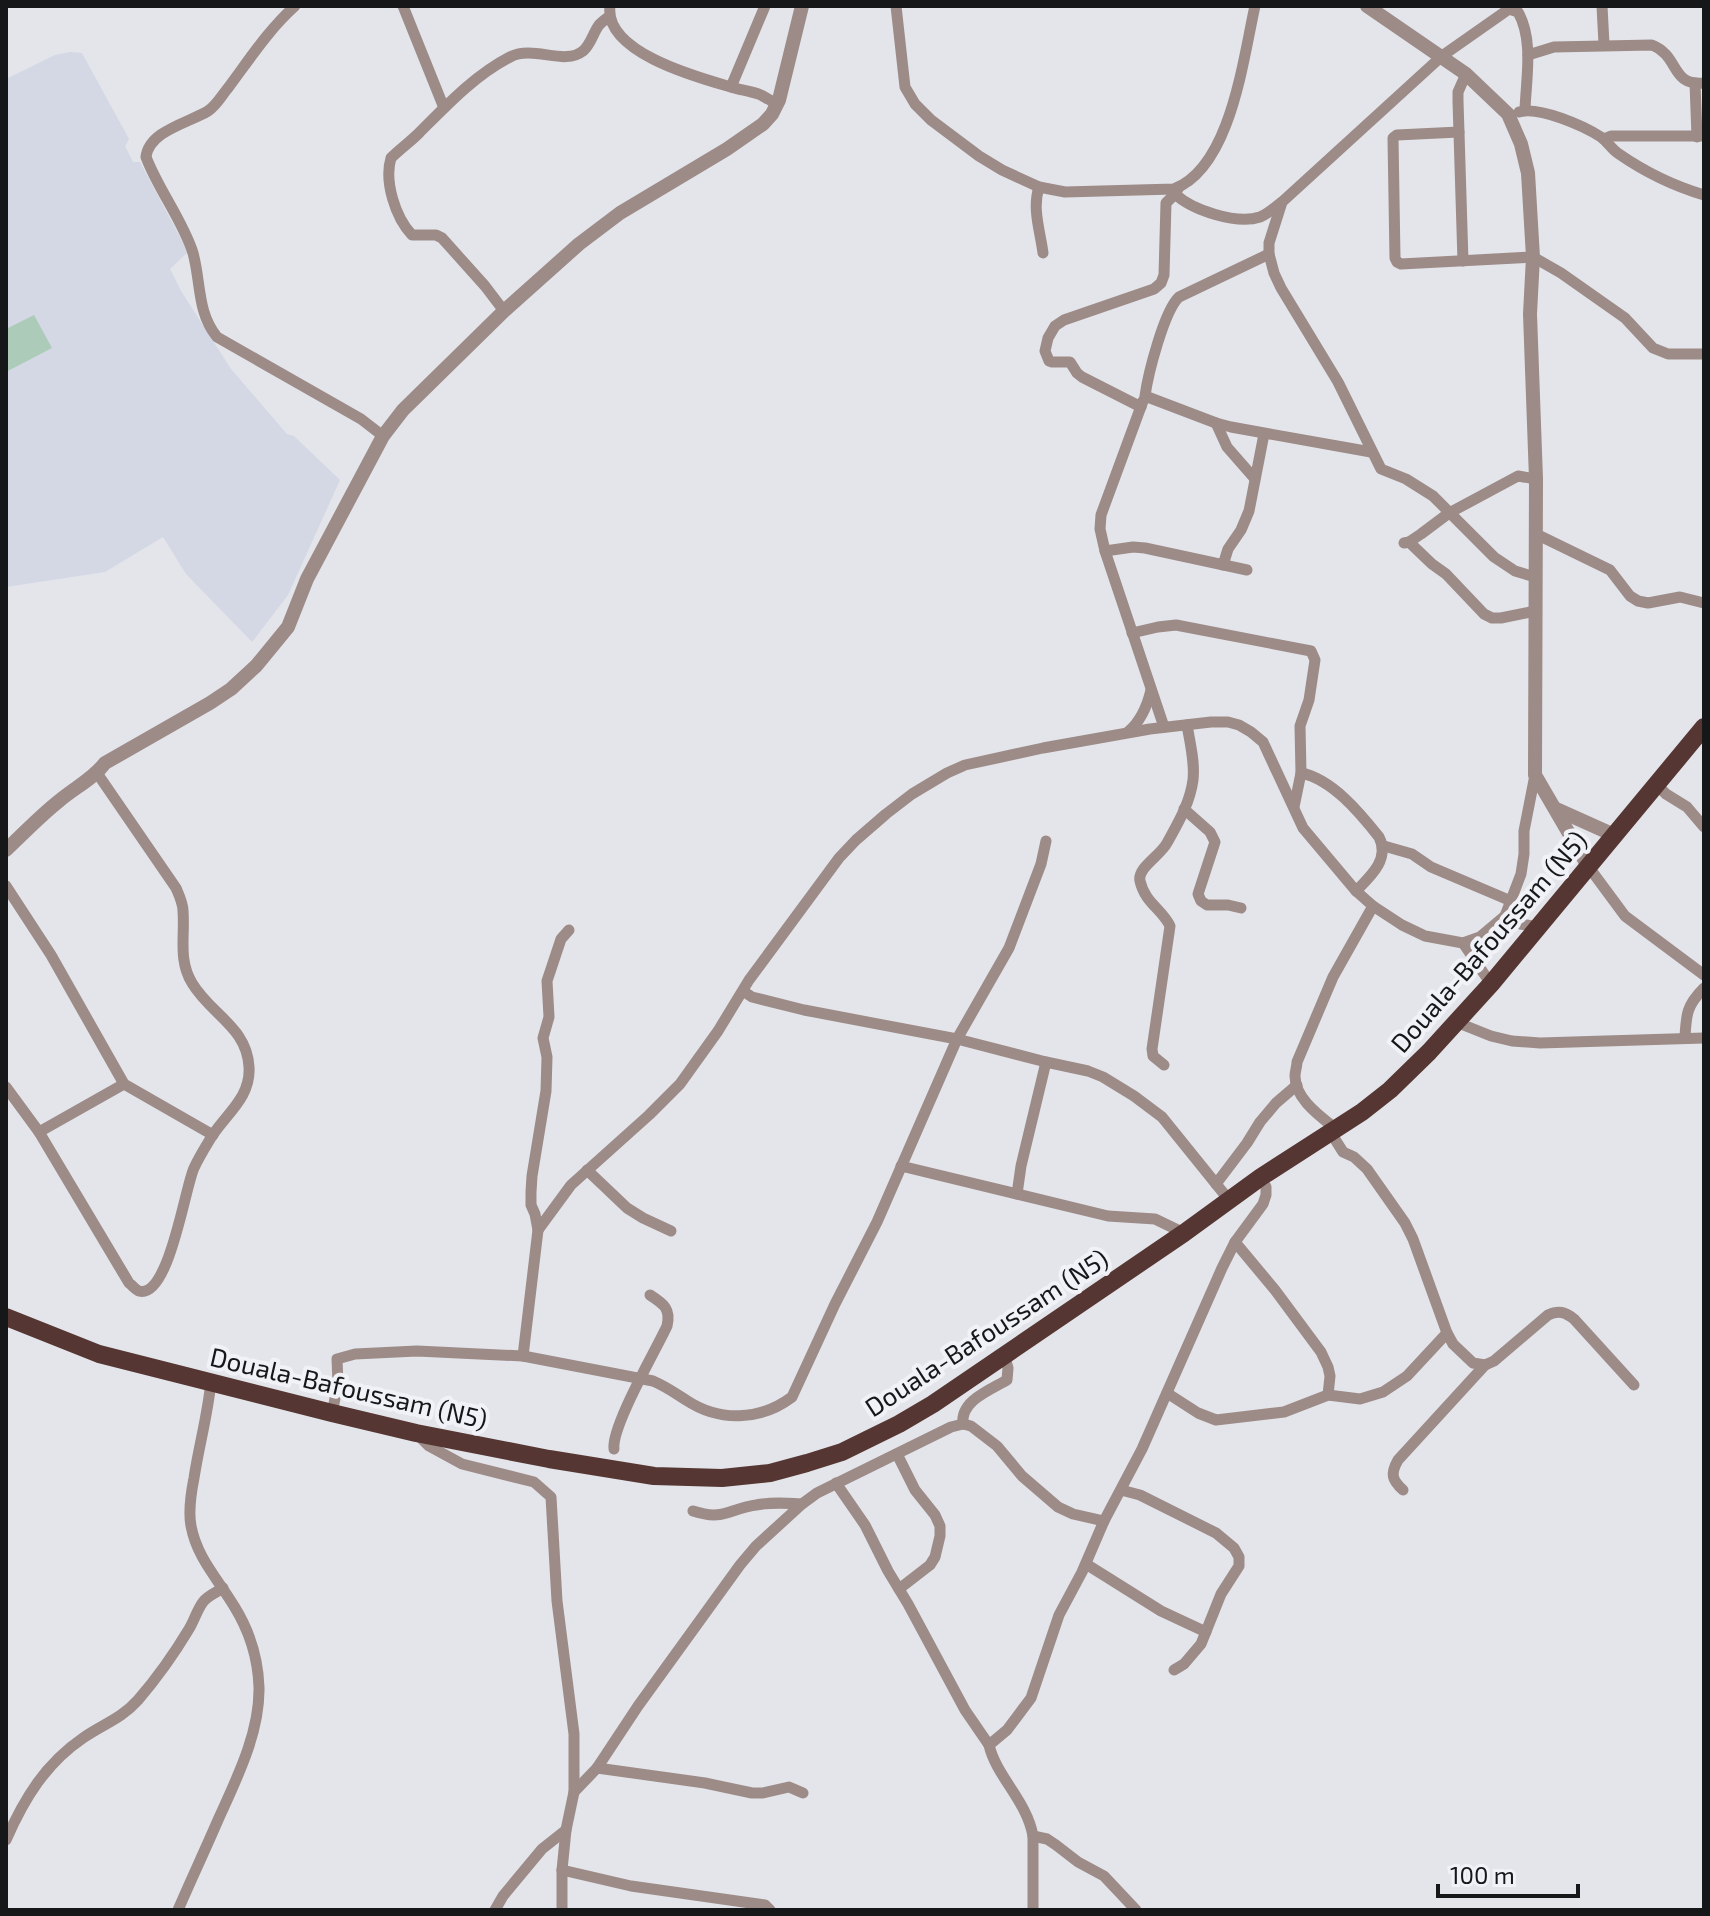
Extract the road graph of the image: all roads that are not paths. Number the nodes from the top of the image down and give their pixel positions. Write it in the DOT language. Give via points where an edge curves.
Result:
graph roads {
  1 [pos="295,6"];
  2 [pos="403,6"];
  3 [pos="765,6"];
  4 [pos="802,6"];
  5 [pos="896,6"];
  6 [pos="1255,6"];
  7 [pos="1367,6"];
  8 [pos="1602,6"];
  9 [pos="609,11"];
  10 [pos="1604,44"];
  11 [pos="1528,55"];
  12 [pos="1442,56"];
  13 [pos="1466,74"];
  14 [pos="1700,83"];
  15 [pos="731,87"];
  16 [pos="777,104"];
  17 [pos="444,108"];
  18 [pos="1525,110"];
  19 [pos="1508,114"];
  20 [pos="1459,132"];
  21 [pos="1700,136"];
  22 [pos="1604,139"];
  23 [pos="1039,187"];
  24 [pos="1177,190"];
  25 [pos="1704,195"];
  26 [pos="1282,202"];
  27 [pos="1043,253"];
  28 [pos="1269,254"];
  29 [pos="1533,257"];
  30 [pos="1463,261"];
  31 [pos="504,311"];
  32 [pos="1704,354"];
  33 [pos="1143,401"];
  34 [pos="1216,423"];
  35 [pos="1264,434"];
  36 [pos="383,436"];
  37 [pos="1371,452"];
  38 [pos="1255,479"];
  39 [pos="1536,479"];
  40 [pos="1449,513"];
  41 [pos="1536,534"];
  42 [pos="1105,551"];
  43 [pos="1223,565"];
  44 [pos="1247,570"];
  45 [pos="1535,577"];
  46 [pos="1704,603"];
  47 [pos="1535,611"];
  48 [pos="1132,633"];
  49 [pos="1151,690"];
  50 [pos="1187,725"];
  51 [pos="1164,727"];
  52 [pos="1704,727"];
  53 [pos="1127,733"];
  54 [pos="97,773"];
  55 [pos="1301,773"];
  56 [pos="1535,775"];
  57 [pos="1656,784"];
  58 [pos="1184,809"];
  59 [pos="1555,809"];
  60 [pos="1294,810"];
  61 [pos="1704,827"];
  62 [pos="1614,835"];
  63 [pos="1046,841"];
  64 [pos="1384,846"];
  65 [pos="6,850"];
  66 [pos="1588,866"];
  67 [pos="6,886"];
  68 [pos="1356,891"];
  69 [pos="1511,901"];
  70 [pos="1373,906"];
  71 [pos="1241,908"];
  72 [pos="1505,916"];
  73 [pos="1539,927"];
  74 [pos="569,930"];
  75 [pos="1463,943"];
  76 [pos="1704,975"];
  77 [pos="1491,984"];
  78 [pos="1704,988"];
  79 [pos="743,991"];
  80 [pos="1456,1022"];
  81 [pos="1685,1038"];
  82 [pos="1704,1038"];
  83 [pos="957,1039"];
  84 [pos="1046,1062"];
  85 [pos="1164,1065"];
  86 [pos="124,1084"];
  87 [pos="1297,1085"];
  88 [pos="6,1087"];
  89 [pos="1333,1131"];
  90 [pos="39,1132"];
  91 [pos="213,1135"];
  92 [pos="901,1166"];
  93 [pos="587,1170"];
  94 [pos="1261,1177"];
  95 [pos="1216,1184"];
  96 [pos="1017,1194"];
  97 [pos="1229,1200"];
  98 [pos="538,1230"];
  99 [pos="671,1231"];
  100 [pos="1184,1233"];
  101 [pos="1235,1242"];
  102 [pos="650,1295"];
  103 [pos="6,1318"];
  104 [pos="1447,1333"];
  105 [pos="1004,1354"];
  106 [pos="523,1356"];
  107 [pos="1485,1365"];
  108 [pos="641,1379"];
  109 [pos="211,1381"];
  110 [pos="1634,1385"];
  111 [pos="1167,1393"];
  112 [pos="1328,1395"];
  113 [pos="332,1413"];
  114 [pos="963,1424"];
  115 [pos="416,1433"];
  116 [pos="614,1449"];
  117 [pos="897,1454"];
  118 [pos="836,1483"];
  119 [pos="1121,1490"];
  120 [pos="1403,1490"];
  121 [pos="802,1504"];
  122 [pos="693,1511"];
  123 [pos="1104,1521"];
  124 [pos="1086,1564"];
  125 [pos="223,1588"];
  126 [pos="899,1589"];
  127 [pos="1206,1632"];
  128 [pos="1174,1670"];
  129 [pos="989,1745"];
  130 [pos="597,1768"];
  131 [pos="574,1792"];
  132 [pos="803,1793"];
  133 [pos="566,1830"];
  134 [pos="1033,1836"];
  135 [pos="6,1840"];
  136 [pos="562,1870"];
  137 [pos="178,1910"];
  138 [pos="495,1910"];
  139 [pos="562,1910"];
  140 [pos="770,1910"];
  141 [pos="1033,1910"];
  142 [pos="1136,1910"];
  1 -- 36 [label="street" via="210,110 154,140 146,157 189,244 206,321 217,337"];
  2 -- 17 [label="street"];
  3 -- 15 [label="street"];
  4 -- 16 [label="street"];
  5 -- 23 [label="street" via="905,87 921,111 979,156"];
  6 -- 24 [label="street" via="1228,121 1205,164"];
  7 -- 12 [label="street"];
  8 -- 10 [label="street"];
  9 -- 15 [label="street" via="615,29 633,47"];
  9 -- 17 [label="street" via="582,52 511,56"];
  10 -- 11 [label="street" via="1554,47"];
  10 -- 14 [label="street" via="1662,48 1685,81"];
  11 -- 12 [label="street" via="1521,17 1509,9"];
  11 -- 18 [label="street"];
  12 -- 13 [label="street"];
  12 -- 26 [label="street"];
  13 -- 19 [label="street"];
  13 -- 20 [label="street" via="1458,92"];
  14 -- 21 [label="street"];
  15 -- 16 [label="street"];
  16 -- 31 [label="street" via="752,133 589,236"];
  17 -- 31 [label="street" via="391,158 388,183 406,229 412,235 442,238"];
  18 -- 19 [label="street"];
  18 -- 22 [label="street"];
  19 -- 29 [label="street" via="1528,173"];
  20 -- 30 [label="street"];
  20 -- 30 [label="street" via="1393,138 1395,258 1401,264"];
  21 -- 22 [label="street"];
  22 -- 25 [label="street" via="1616,153 1658,177"];
  23 -- 24 [label="street" via="1065,192"];
  23 -- 27 [label="street" via="1036,208"];
  24 -- 26 [label="street" via="1184,202 1233,218 1260,217"];
  24 -- 33 [label="street" via="1166,203 1161,283 1064,320 1051,331 1045,351 1049,361 1070,362 1082,377"];
  26 -- 28 [label="street"];
  28 -- 33 [label="street" via="1173,303"];
  28 -- 37 [label="street" via="1281,288 1338,382"];
  29 -- 30 [label="street"];
  29 -- 32 [label="street" via="1625,318 1653,348 1668,354"];
  29 -- 39 [label="street"];
  31 -- 36 [label="street"];
  33 -- 34 [label="street"];
  33 -- 42 [label="street" via="1101,515"];
  34 -- 35 [label="street"];
  34 -- 38 [label="street" via="1227,447"];
  35 -- 37 [label="street"];
  35 -- 38 [label="street"];
  36 -- 54 [label="street" via="307,579 288,627 256,666 231,689 105,763"];
  37 -- 40 [label="street" via="1381,469 1420,487"];
  38 -- 43 [label="street" via="1245,522"];
  39 -- 40 [label="street" via="1518,476"];
  39 -- 41 [label="street"];
  40 -- 45 [label="street" via="1494,557"];
  40 -- 47 [label="street" via="1406,542 1484,614 1501,618"];
  41 -- 45 [label="street"];
  41 -- 46 [label="street" via="1610,570 1638,601 1680,597"];
  42 -- 43 [label="street" via="1145,548"];
  42 -- 48 [label="street"];
  43 -- 44 [label="street"];
  45 -- 47 [label="street"];
  47 -- 56 [label="street"];
  48 -- 49 [label="street"];
  48 -- 55 [label="street" via="1176,625 1311,651 1315,660 1300,726"];
  49 -- 51 [label="street"];
  49 -- 53 [label="street" via="1138,723"];
  50 -- 51 [label="street"];
  50 -- 58 [label="street" via="1193,780"];
  50 -- 60 [label="street" via="1228,722 1251,732 1263,742"];
  51 -- 53 [label="street"];
  52 -- 57 [label="highway, Douala-Bafoussam (N5)"];
  53 -- 79 [label="street" via="965,765 912,794 839,858"];
  54 -- 65 [label="street"];
  54 -- 91 [label="street" via="176,888 183,909 185,968 192,982 245,1045 249,1080 244,1095"];
  55 -- 60 [label="street"];
  55 -- 64 [label="street" via="1333,788"];
  56 -- 59 [label="street"];
  56 -- 69 [label="street" via="1521,874"];
  57 -- 61 [label="street"];
  57 -- 62 [label="highway, Douala-Bafoussam (N5)"];
  58 -- 71 [label="street" via="1215,842 1198,894 1201,901"];
  58 -- 85 [label="street" via="1165,847 1139,876 1149,901 1170,926 1152,1049"];
  59 -- 62 [label="street"];
  59 -- 66 [label="street"];
  60 -- 68 [label="street" via="1314,843"];
  62 -- 66 [label="highway, Douala-Bafoussam (N5)"];
  63 -- 83 [label="street" via="1009,948"];
  64 -- 68 [label="street" via="1377,867"];
  64 -- 69 [label="street"];
  66 -- 73 [label="highway, Douala-Bafoussam (N5)"];
  66 -- 76 [label="street" via="1625,916"];
  67 -- 86 [label="street"];
  68 -- 70 [label="street"];
  69 -- 72 [label="street"];
  70 -- 75 [label="street" via="1425,936"];
  70 -- 87 [label="street" via="1311,1027 1297,1062"];
  72 -- 73 [label="street"];
  72 -- 75 [label="street" via="1480,937"];
  73 -- 77 [label="highway, Douala-Bafoussam (N5)"];
  74 -- 98 [label="street" via="547,981 546,1091 531,1192"];
  75 -- 77 [label="street"];
  77 -- 80 [label="highway, Douala-Bafoussam (N5)"];
  78 -- 81 [label="street" via="1686,1014"];
  79 -- 83 [label="street" via="804,1010"];
  79 -- 93 [label="street" via="680,1084"];
  80 -- 81 [label="street" via="1526,1042"];
  80 -- 89 [label="highway, Douala-Bafoussam (N5)" via="1390,1090"];
  81 -- 82 [label="street"];
  83 -- 84 [label="street"];
  83 -- 92 [label="street"];
  84 -- 95 [label="street" via="1088,1071 1134,1096 1162,1117"];
  84 -- 96 [label="street"];
  86 -- 90 [label="street"];
  86 -- 91 [label="street"];
  87 -- 89 [label="street"];
  87 -- 95 [label="street" via="1260,1122"];
  88 -- 90 [label="street"];
  89 -- 94 [label="highway, Douala-Bafoussam (N5)"];
  89 -- 104 [label="street" via="1343,1152 1367,1169 1405,1223"];
  90 -- 91 [label="street" via="129,1283 142,1291 156,1282 171,1254 187,1187"];
  92 -- 96 [label="street"];
  92 -- 108 [label="street" via="792,1397 779,1407 736,1417 703,1409 670,1388"];
  93 -- 98 [label="street"];
  93 -- 99 [label="street" via="627,1208"];
  94 -- 97 [label="highway, Douala-Bafoussam (N5)"];
  94 -- 101 [label="street" via="1266,1187 1263,1204"];
  95 -- 97 [label="street"];
  96 -- 100 [label="street" via="1108,1216 1155,1219"];
  97 -- 100 [label="highway, Douala-Bafoussam (N5)"];
  98 -- 106 [label="street"];
  100 -- 105 [label="highway, Douala-Bafoussam (N5)"];
  101 -- 111 [label="street"];
  101 -- 112 [label="street" via="1321,1352 1330,1376"];
  102 -- 108 [label="street" via="669,1316"];
  103 -- 109 [label="highway, Douala-Bafoussam (N5)" via="99,1354"];
  104 -- 107 [label="street" via="1473,1363"];
  104 -- 112 [label="street" via="1391,1388 1360,1399"];
  105 -- 114 [label="street" via="1007,1380 968,1406"];
  105 -- 115 [label="highway, Douala-Bafoussam (N5)" via="899,1424 842,1452 770,1473 654,1476"];
  106 -- 108 [label="street"];
  106 -- 113 [label="street" via="417,1351 337,1359"];
  107 -- 110 [label="street" via="1557,1311 1574,1319"];
  107 -- 120 [label="street" via="1398,1460 1392,1477"];
  108 -- 116 [label="street" via="619,1423"];
  109 -- 113 [label="highway, Douala-Bafoussam (N5)"];
  109 -- 125 [label="street" via="190,1523 207,1567"];
  111 -- 112 [label="street" via="1216,1420 1284,1412"];
  111 -- 119 [label="street"];
  113 -- 115 [label="highway, Douala-Bafoussam (N5)"];
  114 -- 117 [label="street"];
  114 -- 123 [label="street" via="997,1446 1058,1507"];
  115 -- 131 [label="street" via="462,1464 534,1482 551,1497 557,1601 574,1734"];
  117 -- 118 [label="street"];
  117 -- 126 [label="street" via="940,1526 930,1565"];
  118 -- 121 [label="street"];
  118 -- 126 [label="street"];
  119 -- 123 [label="street"];
  119 -- 127 [label="street" via="1179,1514 1234,1548 1239,1566"];
  121 -- 122 [label="street" via="764,1504 716,1516"];
  121 -- 130 [label="street" via="740,1565"];
  123 -- 124 [label="street"];
  124 -- 127 [label="street"];
  124 -- 129 [label="street" via="1059,1615 1031,1698"];
  125 -- 135 [label="street" via="204,1600 166,1664 130,1708 54,1761"];
  125 -- 137 [label="street" via="256,1657 257,1712 231,1791"];
  126 -- 129 [label="street"];
  127 -- 128 [label="street" via="1192,1656"];
  129 -- 134 [label="street"];
  130 -- 131 [label="street"];
  130 -- 132 [label="street" via="752,1793 789,1787"];
  131 -- 133 [label="street"];
  133 -- 136 [label="street"];
  133 -- 138 [label="street" via="542,1849"];
  134 -- 141 [label="street"];
  134 -- 142 [label="street" via="1047,1839 1104,1876"];
  136 -- 139 [label="street"];
  136 -- 140 [label="street"];
}
